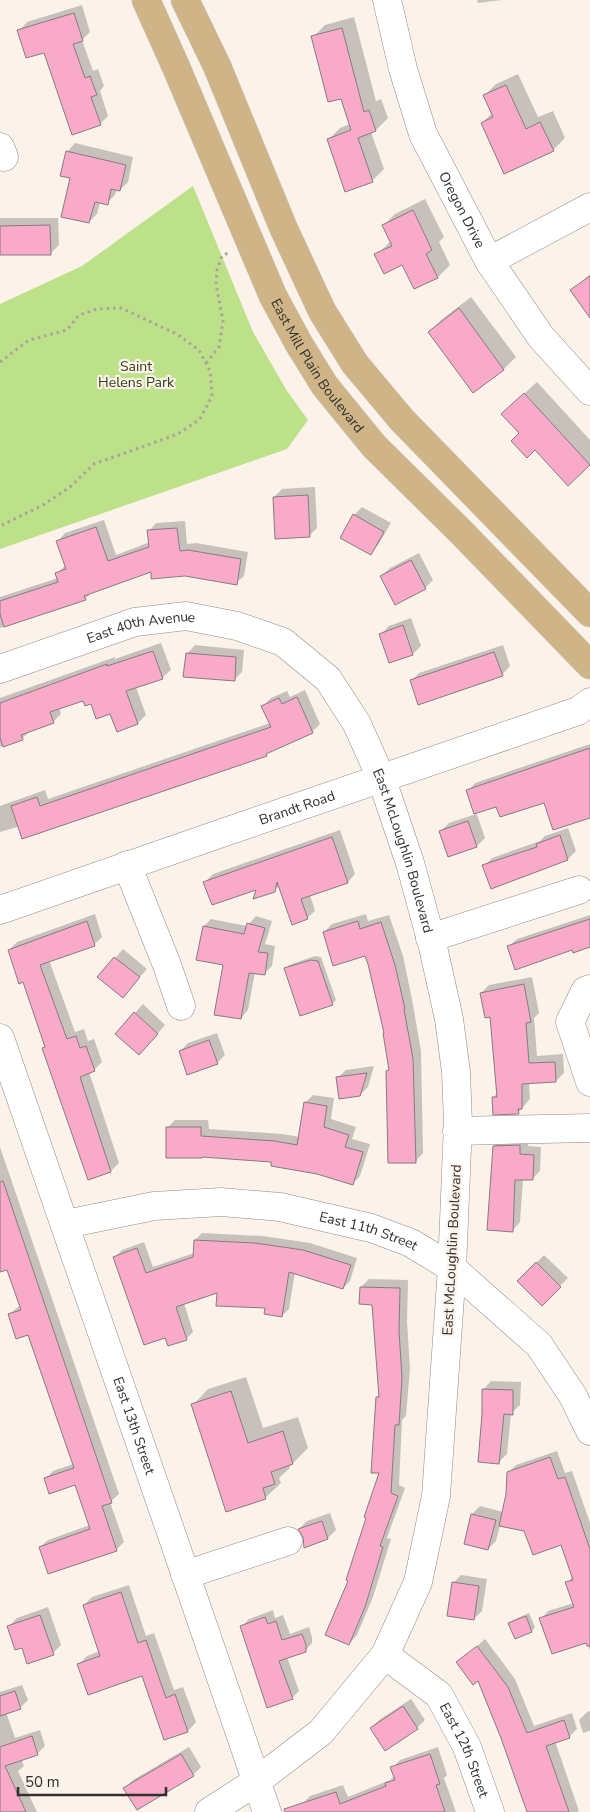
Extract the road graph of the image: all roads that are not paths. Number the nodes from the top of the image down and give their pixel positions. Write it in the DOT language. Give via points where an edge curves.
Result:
graph roads {
  1 [pos="146,0"];
  2 [pos="185,0"];
  3 [pos="387,0"];
  4 [pos="590,207"];
  5 [pos="489,261"];
  6 [pos="590,391"];
  7 [pos="590,613"];
  8 [pos="283,642"];
  9 [pos="590,665"];
  10 [pos="0,669"];
  11 [pos="590,702"];
  12 [pos="382,780"];
  13 [pos="127,865"];
  14 [pos="580,890"];
  15 [pos="0,910"];
  16 [pos="430,938"];
  17 [pos="590,989"];
  18 [pos="181,1006"];
  19 [pos="0,1038"];
  20 [pos="590,1082"];
  21 [pos="590,1128"];
  22 [pos="458,1131"];
  23 [pos="66,1224"];
  24 [pos="452,1268"];
  25 [pos="590,1431"];
  26 [pos="288,1541"];
  27 [pos="185,1575"];
  28 [pos="385,1656"];
  29 [pos="257,1781"];
  30 [pos="208,1812"];
  31 [pos="267,1812"];
  32 [pos="490,1812"];
  1 -- 9 [label="main road, East Mill Plain Boulevard" via="273,296 325,386 374,446"];
  2 -- 7 [label="main road" via="217,66 283,227 322,312 355,364 402,420"];
  3 -- 5 [label="street, Oregon Drive" via="423,134"];
  4 -- 5 [label="street"];
  5 -- 6 [label="street, Oregon Drive" via="541,337"];
  8 -- 10 [label="street, East 40th Avenue" via="237,626 186,616 135,622"];
  8 -- 12 [label="street, East McLoughlin Boulevard" via="328,679 357,724"];
  11 -- 12 [label="street, Brandt Road" via="578,711"];
  12 -- 13 [label="street, Brandt Road"];
  12 -- 16 [label="street, East McLoughlin Boulevard" via="410,863"];
  13 -- 15 [label="street, Brandt Road"];
  13 -- 18 [label="street"];
  14 -- 16 [label="street"];
  16 -- 22 [label="street, East McLoughlin Boulevard" via="449,1019 456,1072"];
  17 -- 20 [label="street" via="585,991 570,1022"];
  19 -- 23 [label="street, East 13th Street"];
  21 -- 22 [label="street"];
  22 -- 24 [label="street, East McLoughlin Boulevard"];
  23 -- 24 [label="street, East 11th Street" via="154,1206 220,1202 280,1207 371,1228 411,1243"];
  23 -- 27 [label="street, East 13th Street"];
  24 -- 25 [label="street, East 11th Street" via="539,1345 573,1396"];
  24 -- 28 [label="street, East McLoughlin Boulevard" via="434,1505 418,1582"];
  26 -- 27 [label="street"];
  27 -- 29 [label="street, East 13th Street"];
  28 -- 29 [label="street, East McLoughlin Boulevard" via="320,1732"];
  28 -- 32 [label="street, East 12th Street" via="439,1696 467,1747"];
  29 -- 30 [label="street, East McLoughlin Boulevard"];
  29 -- 31 [label="street, East 13th Street"];
}
